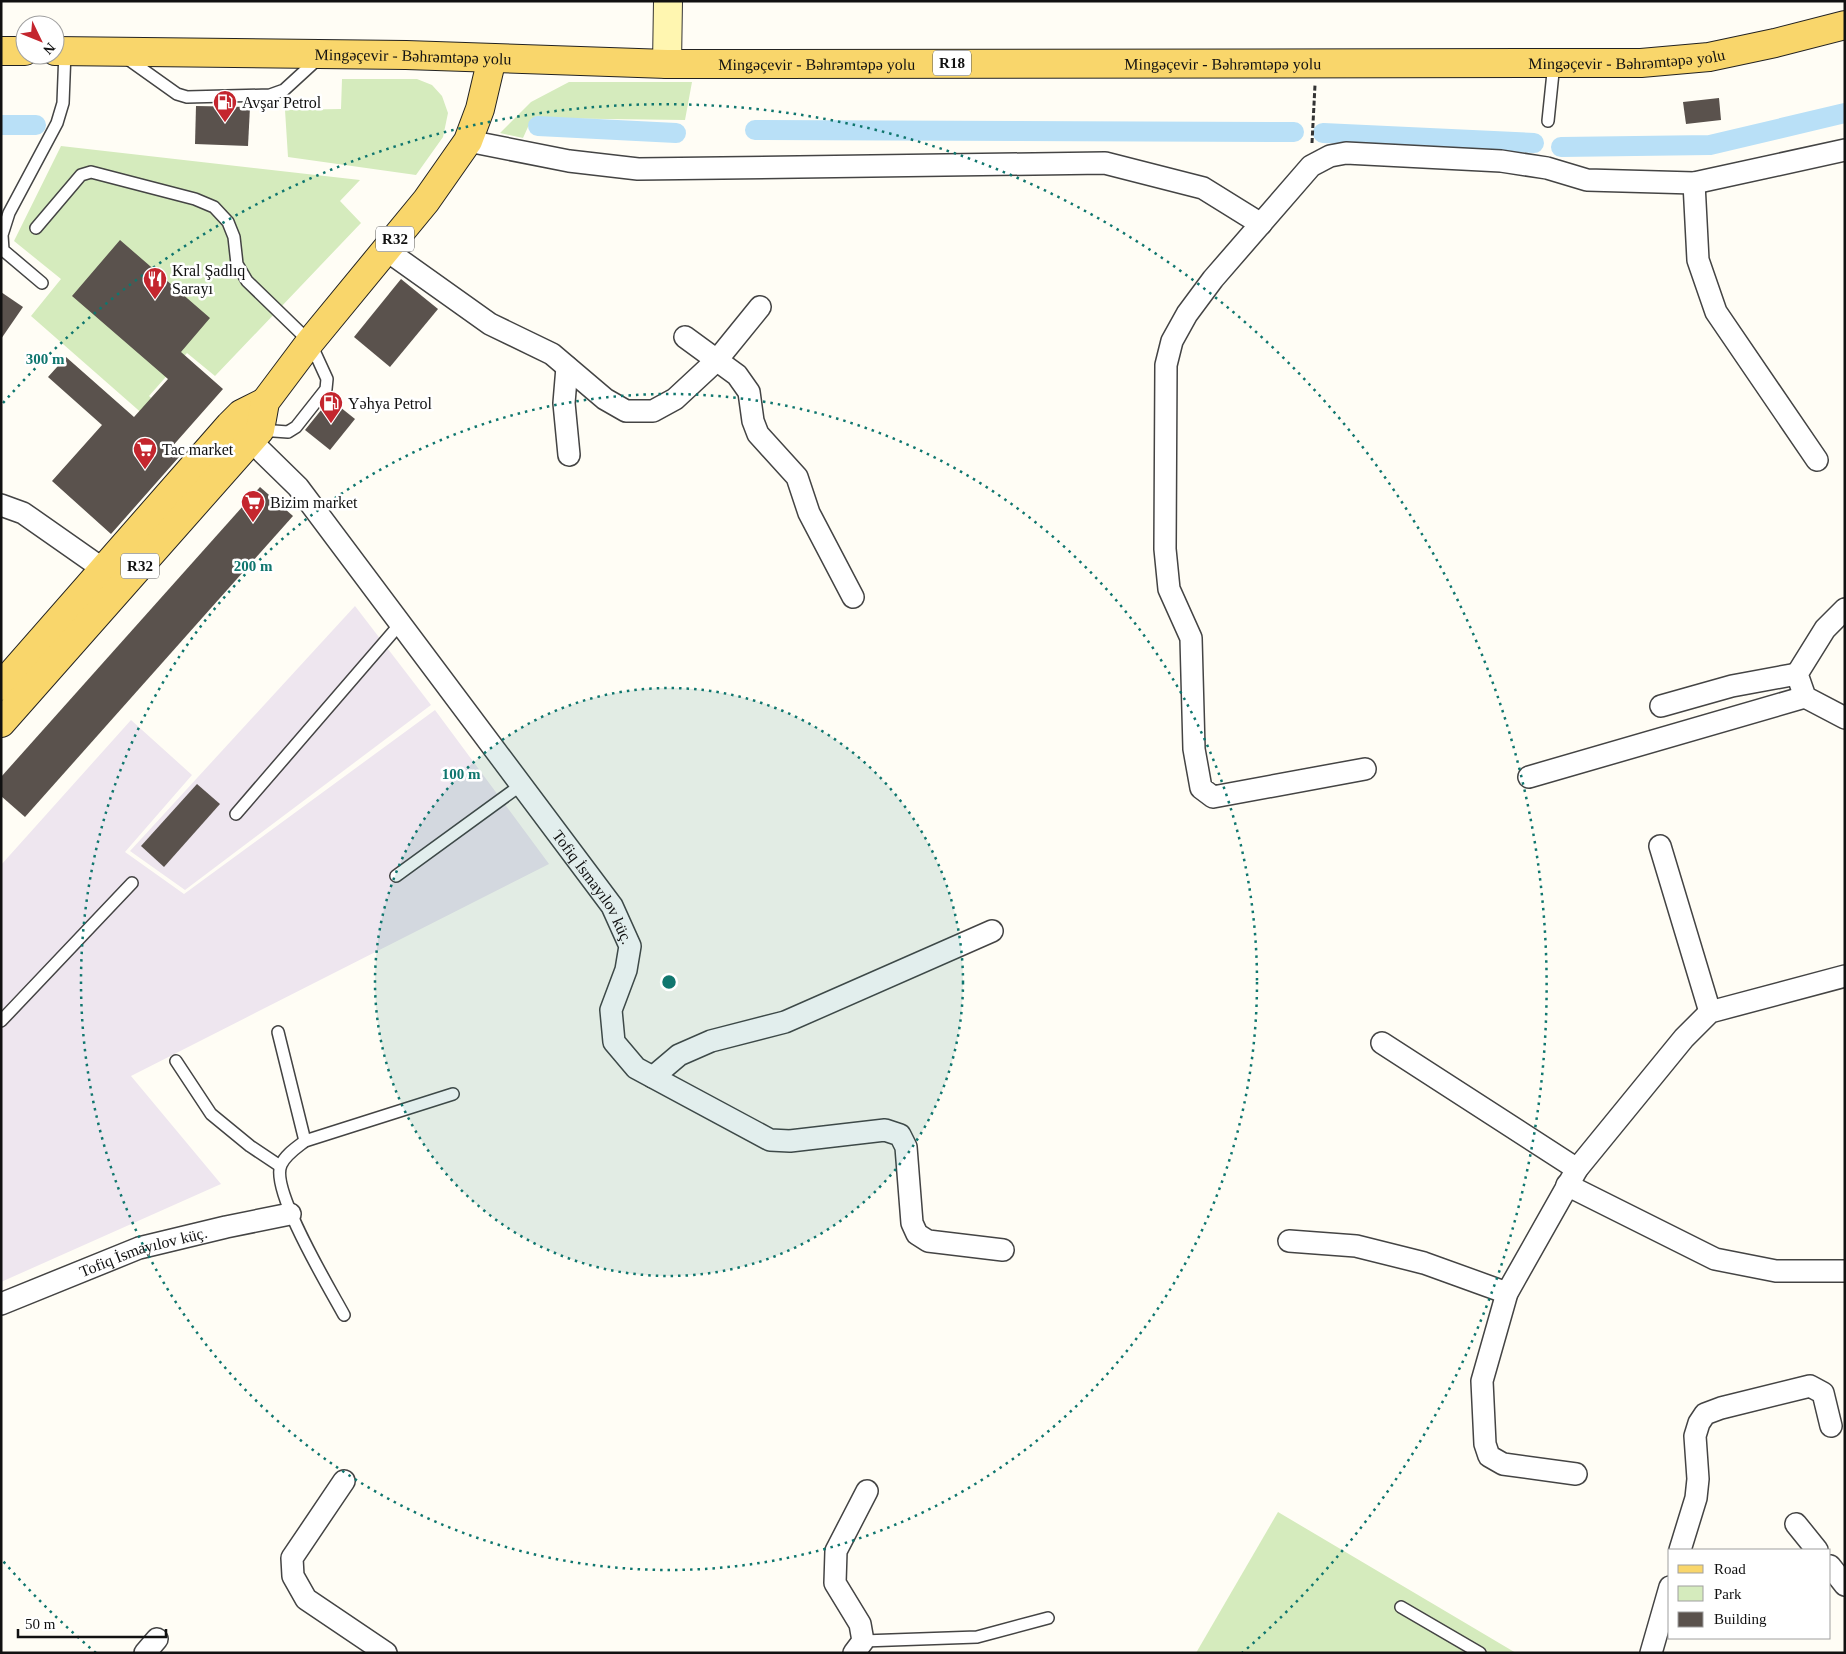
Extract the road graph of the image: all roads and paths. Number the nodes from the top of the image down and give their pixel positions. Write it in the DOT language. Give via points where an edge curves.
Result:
graph roads {
  1 [pos="668,1"];
  2 [pos="1845,25"];
  3 [pos="1,51"];
  4 [pos="15,51"];
  5 [pos="65,51"];
  6 [pos="117,52"];
  7 [pos="323,54"];
  8 [pos="492,58"];
  9 [pos="1554,63"];
  10 [pos="667,64"];
  11 [pos="61,65"];
  12 [pos="1315,83"];
  13 [pos="1548,120"];
  14 [pos="468,141"];
  15 [pos="1845,150"];
  16 [pos="1311,166"];
  17 [pos="1694,183"];
  18 [pos="1261,224"];
  19 [pos="36,228"];
  20 [pos="386,250"];
  21 [pos="42,283"];
  22 [pos="760,307"];
  23 [pos="684,337"];
  24 [pos="310,342"];
  25 [pos="717,360"];
  26 [pos="567,367"];
  27 [pos="247,432"];
  28 [pos="569,455"];
  29 [pos="1817,460"];
  30 [pos="1,505"];
  31 [pos="103,569"];
  32 [pos="853,597"];
  33 [pos="1845,609"];
  34 [pos="400,624"];
  35 [pos="1797,674"];
  36 [pos="1,686"];
  37 [pos="1805,697"];
  38 [pos="1661,706"];
  39 [pos="1845,718"];
  40 [pos="1,723"];
  41 [pos="1365,769"];
  42 [pos="1529,777"];
  43 [pos="521,785"];
  44 [pos="236,814"];
  45 [pos="1660,846"];
  46 [pos="396,876"];
  47 [pos="132,883"];
  48 [pos="992,930"];
  49 [pos="1845,976"];
  50 [pos="1710,1012"];
  51 [pos="1,1021"];
  52 [pos="278,1032"];
  53 [pos="1382,1043"];
  54 [pos="176,1061"];
  55 [pos="653,1077"];
  56 [pos="453,1094"];
  57 [pos="305,1141"];
  58 [pos="280,1166"];
  59 [pos="1572,1177"];
  60 [pos="290,1214"];
  61 [pos="1289,1241"];
  62 [pos="1004,1250"];
  63 [pos="1845,1270"];
  64 [pos="1507,1293"];
  65 [pos="1,1304"];
  66 [pos="344,1315"];
  67 [pos="1831,1426"];
  68 [pos="1576,1474"];
  69 [pos="344,1481"];
  70 [pos="867,1490"];
  71 [pos="1796,1524"];
  72 [pos="1680,1549"];
  73 [pos="1817,1549"];
  74 [pos="1831,1567"];
  75 [pos="1845,1585"];
  76 [pos="1668,1594"];
  77 [pos="1401,1607"];
  78 [pos="1048,1618"];
  79 [pos="859,1647"];
  80 [pos="386,1653"];
  81 [pos="1480,1653"];
  82 [pos="1651,1653"];
  1 -- 10 [label="street"];
  2 -- 9 [label="main road, Mingəçevir - Bəhrəmtəpə yolu / R18" via="1709,57 1641,63"];
  3 -- 4 [label="main road"];
  5 -- 6 [label="main road, Mingəçevir - Bəhrəmtəpə yolu / R18"];
  6 -- 7 [label="main road, Mingəçevir - Bəhrəmtəpə yolu / R18"];
  6 -- 7 [label="lane" via="177,94 187,97 270,96 284,90"];
  7 -- 8 [label="main road, Mingəçevir - Bəhrəmtəpə yolu / R18"];
  8 -- 10 [label="main road, Mingəçevir - Bəhrəmtəpə yolu / R18"];
  8 -- 14 [label="main road, R32" via="480,109"];
  9 -- 10 [label="main road, Mingəçevir - Bəhrəmtəpə yolu / R18"];
  9 -- 13 [label="lane"];
  11 -- 21 [label="lane" via="63,103 57,122 10,212 2,236 4,250"];
  12 -- 16 [label="path"];
  14 -- 18 [label="street" via="569,161 638,169 1105,163 1203,188"];
  14 -- 20 [label="main road, R32" via="426,201"];
  15 -- 17 [label="street"];
  16 -- 17 [label="street" via="1330,156 1346,153 1501,161 1547,168 1587,180"];
  16 -- 18 [label="street"];
  17 -- 29 [label="street" via="1698,260 1716,312"];
  18 -- 41 [label="street" via="1213,279 1188,314 1172,341 1166,365 1164,549 1170,590 1191,638 1194,748 1201,788 1214,797"];
  19 -- 24 [label="lane" via="80,175 91,172 195,199 214,207 228,222 234,236 237,264 247,281"];
  20 -- 24 [label="main road, R32"];
  20 -- 26 [label="street" via="490,324 552,354"];
  22 -- 25 [label="street"];
  23 -- 25 [label="street"];
  24 -- 27 [label="main road, R32" via="265,402 241,414"];
  24 -- 27 [label="lane" via="327,379 326,389 296,427 288,432"];
  25 -- 26 [label="street" via="675,398 653,411 626,411 604,399"];
  25 -- 32 [label="street" via="737,375 749,392 758,434 797,477 809,513"];
  26 -- 28 [label="street" via="564,403"];
  27 -- 31 [label="main road, R32"];
  27 -- 34 [label="street, Tofiq İsmayılov küç." via="298,487"];
  27 -- 40 [label="main road, R32"];
  30 -- 31 [label="street" via="23,514"];
  31 -- 36 [label="main road, R32"];
  33 -- 35 [label="street" via="1825,630"];
  34 -- 43 [label="street, Tofiq İsmayılov küç."];
  34 -- 44 [label="lane"];
  35 -- 37 [label="street"];
  35 -- 38 [label="street" via="1732,686"];
  37 -- 39 [label="street"];
  37 -- 42 [label="street"];
  43 -- 46 [label="lane"];
  43 -- 55 [label="street, Tofiq İsmayılov küç." via="616,914 630,946 626,970 610,1010 614,1042 636,1068"];
  45 -- 50 [label="street"];
  47 -- 51 [label="lane"];
  48 -- 55 [label="street" via="785,1022 711,1041 679,1055"];
  49 -- 50 [label="street"];
  50 -- 59 [label="street" via="1678,1045"];
  52 -- 57 [label="lane"];
  53 -- 59 [label="street"];
  54 -- 58 [label="lane" via="211,1114"];
  55 -- 62 [label="street, Tofiq İsmayılov küç." via="770,1140 790,1141 885,1130 900,1135 906,1147 912,1223 917,1234 928,1241"];
  56 -- 57 [label="lane"];
  57 -- 58 [label="lane" via="291,1151"];
  58 -- 60 [label="lane" via="279,1178"];
  59 -- 63 [label="street" via="1714,1259 1776,1271"];
  59 -- 64 [label="street"];
  60 -- 65 [label="street, Tofiq İsmayılov küç." via="140,1248"];
  60 -- 66 [label="lane"];
  61 -- 64 [label="street" via="1356,1246 1424,1263"];
  64 -- 68 [label="street" via="1482,1381 1485,1444 1489,1456 1503,1464"];
  67 -- 72 [label="street" via="1823,1393 1810,1386 1704,1414 1695,1436 1696,1498"];
  69 -- 80 [label="street" via="292,1558 293,1576 306,1599"];
  70 -- 79 [label="street" via="836,1551 835,1583 860,1624"];
  71 -- 73 [label="street"];
  74 -- 75 [label="street"];
  76 -- 82 [label="street"];
  77 -- 81 [label="lane"];
  78 -- 79 [label="lane" via="977,1637"];
}
